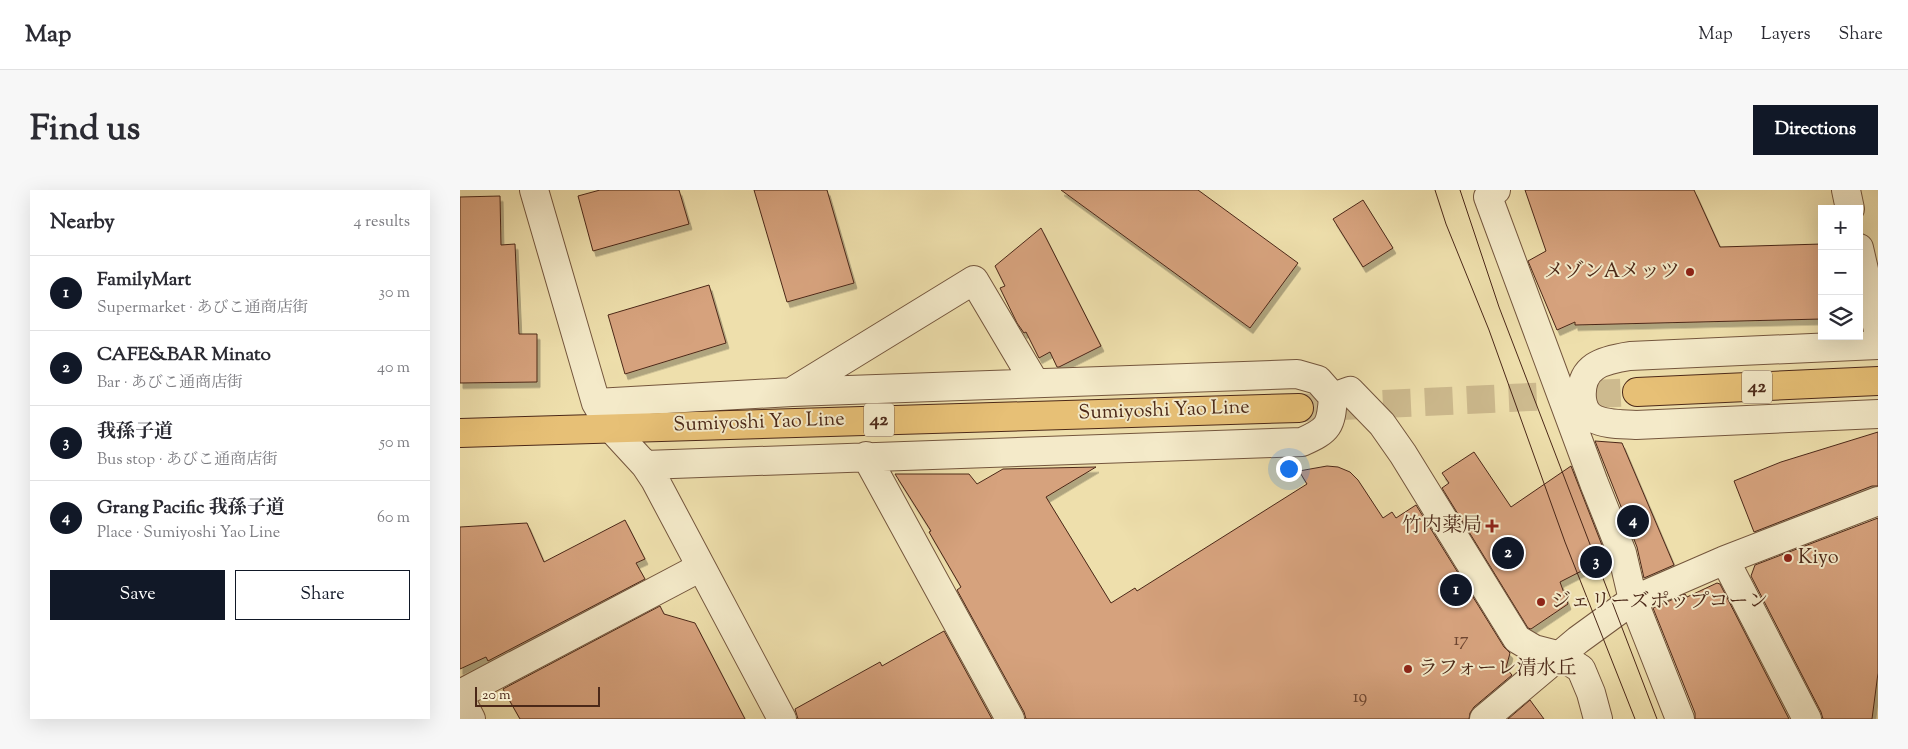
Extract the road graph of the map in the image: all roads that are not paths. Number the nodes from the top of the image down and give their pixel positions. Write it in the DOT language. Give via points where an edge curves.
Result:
graph roads {
  1 [pos="534,190"];
  2 [pos="1496,190"];
  3 [pos="1846,190"];
  4 [pos="1849,205"];
  5 [pos="1859,250"];
  6 [pos="1878,330"];
  7 [pos="1878,345"];
  8 [pos="1878,381"];
  9 [pos="1035,383"];
  10 [pos="792,392"];
  11 [pos="1637,392"];
  12 [pos="1333,397"];
  13 [pos="596,403"];
  14 [pos="1299,408"];
  15 [pos="1878,414"];
  16 [pos="610,427"];
  17 [pos="460,433"];
  18 [pos="866,456"];
  19 [pos="645,465"];
  20 [pos="1878,501"];
  21 [pos="1725,560"];
  22 [pos="701,566"];
  23 [pos="1632,600"];
  24 [pos="1561,656"];
  25 [pos="460,694"];
  26 [pos="460,698"];
  27 [pos="471,719"];
  28 [pos="782,719"];
  29 [pos="1010,719"];
  30 [pos="1484,719"];
  31 [pos="1598,719"];
  32 [pos="1680,719"];
  33 [pos="1807,719"];
  1 -- 13 [label="street"];
  2 -- 23 [label="street" via="1488,197 1622,553"];
  3 -- 4 [label="street"];
  5 -- 6 [label="street"];
  7 -- 15 [label="street" via="1607,359 1590,370 1582,384 1582,402 1594,419 1636,425"];
  8 -- 11 [label="main road, 42"];
  9 -- 10 [label="street"];
  9 -- 10 [label="street" via="974,280"];
  9 -- 12 [label="street" via="1297,374 1318,380"];
  10 -- 13 [label="street"];
  12 -- 18 [label="street" via="1331,420 1320,434 1302,442"];
  12 -- 24 [label="street" via="1350,390 1382,424 1517,638 1534,649"];
  13 -- 16 [label="street"];
  14 -- 16 [label="main road, Sumiyoshi Yao Line / 42"];
  16 -- 17 [label="main road, Sumiyoshi Yao Line / 42"];
  16 -- 19 [label="street"];
  18 -- 19 [label="street"];
  18 -- 29 [label="street"];
  19 -- 22 [label="street"];
  20 -- 21 [label="street"];
  21 -- 23 [label="street"];
  21 -- 33 [label="street"];
  22 -- 25 [label="street"];
  22 -- 28 [label="street"];
  23 -- 24 [label="street"];
  23 -- 32 [label="street"];
  24 -- 30 [label="street"];
  24 -- 31 [label="street" via="1581,669"];
  26 -- 27 [label="street"];
}
